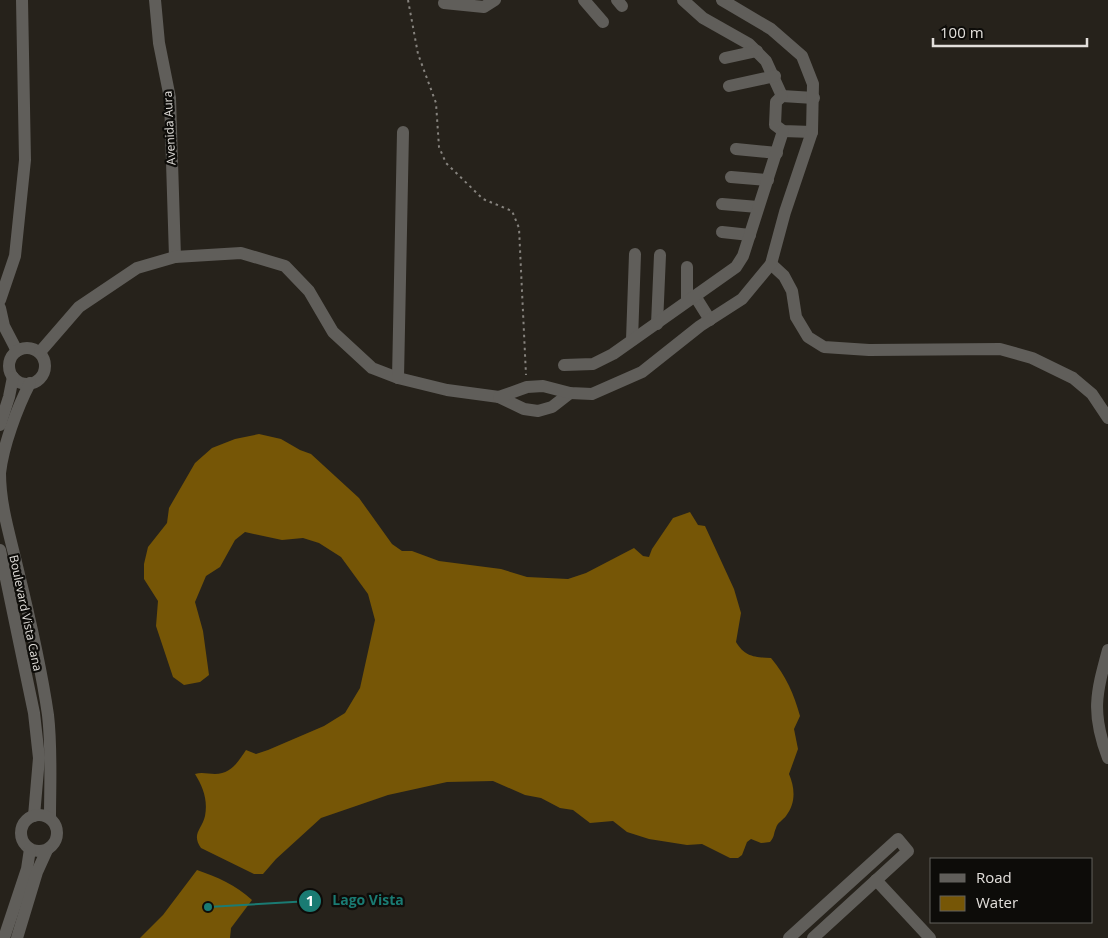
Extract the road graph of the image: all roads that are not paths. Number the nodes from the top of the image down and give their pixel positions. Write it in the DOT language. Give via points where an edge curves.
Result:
graph roads {
  1 [pos="22,0"];
  2 [pos="155,0"];
  3 [pos="495,0"];
  4 [pos="584,0"];
  5 [pos="683,0"];
  6 [pos="722,0"];
  7 [pos="444,3"];
  8 [pos="603,22"];
  9 [pos="757,52"];
  10 [pos="725,58"];
  11 [pos="775,76"];
  12 [pos="729,86"];
  13 [pos="782,96"];
  14 [pos="814,98"];
  15 [pos="783,131"];
  16 [pos="403,132"];
  17 [pos="812,132"];
  18 [pos="736,149"];
  19 [pos="777,153"];
  20 [pos="732,177"];
  21 [pos="768,180"];
  22 [pos="722,204"];
  23 [pos="758,208"];
  24 [pos="722,232"];
  25 [pos="750,235"];
  26 [pos="635,254"];
  27 [pos="660,255"];
  28 [pos="175,258"];
  29 [pos="771,264"];
  30 [pos="687,267"];
  31 [pos="691,298"];
  32 [pos="0,300"];
  33 [pos="0,308"];
  34 [pos="710,320"];
  35 [pos="657,324"];
  36 [pos="632,340"];
  37 [pos="17,350"];
  38 [pos="40,352"];
  39 [pos="564,365"];
  40 [pos="13,377"];
  41 [pos="398,378"];
  42 [pos="30,384"];
  43 [pos="570,393"];
  44 [pos="499,397"];
  45 [pos="1108,418"];
  46 [pos="0,425"];
  47 [pos="0,550"];
  48 [pos="1108,650"];
  49 [pos="1108,758"];
  50 [pos="34,816"];
  51 [pos="50,818"];
  52 [pos="30,848"];
  53 [pos="47,850"];
  54 [pos="876,880"];
  55 [pos="807,921"];
  56 [pos="817,936"];
  57 [pos="4,938"];
  58 [pos="17,938"];
  59 [pos="789,938"];
  60 [pos="930,938"];
  1 -- 32 [label="street" via="25,160 15,256"];
  2 -- 28 [label="street, Avenida Aura" via="159,43 170,98"];
  3 -- 7 [label="street" via="484,7"];
  4 -- 8 [label="street"];
  5 -- 9 [label="street" via="703,18 749,44"];
  6 -- 14 [label="street" via="771,29 802,56"];
  9 -- 10 [label="street"];
  9 -- 11 [label="street"];
  11 -- 12 [label="street"];
  11 -- 13 [label="street"];
  13 -- 14 [label="street"];
  13 -- 15 [label="street" via="776,102 774,114 775,125"];
  14 -- 17 [label="street"];
  15 -- 17 [label="street"];
  15 -- 19 [label="street"];
  16 -- 41 [label="street"];
  17 -- 29 [label="street"];
  18 -- 19 [label="street"];
  19 -- 21 [label="street"];
  20 -- 21 [label="street"];
  21 -- 23 [label="street"];
  22 -- 23 [label="street"];
  23 -- 25 [label="street"];
  24 -- 25 [label="street"];
  25 -- 31 [label="street" via="736,267"];
  26 -- 36 [label="street"];
  27 -- 35 [label="street"];
  28 -- 38 [label="street" via="137,268 79,307"];
  28 -- 41 [label="street" via="241,253 285,266 309,291 333,332 352,352 372,368"];
  29 -- 34 [label="street" via="742,299"];
  29 -- 45 [label="street" via="784,276 792,291 796,317 808,337 824,347 1000,350 1032,358 1072,378 1092,394"];
  30 -- 31 [label="street"];
  31 -- 34 [label="street"];
  31 -- 35 [label="street"];
  33 -- 37 [label="street" via="4,326"];
  34 -- 43 [label="street" via="642,372 592,394"];
  35 -- 36 [label="street"];
  36 -- 39 [label="street" via="593,364"];
  37 -- 38 [label="street" via="29,347"];
  37 -- 40 [label="street" via="9,366"];
  38 -- 42 [label="street" via="45,362 43,374"];
  40 -- 42 [label="street"];
  40 -- 46 [label="street"];
  41 -- 44 [label="street" via="447,390"];
  42 -- 51 [label="street, Boulevard Vista Cana" via="20,401 5,453 0,473 0,500 48,715"];
  43 -- 44 [label="street" via="544,386 527,386"];
  43 -- 44 [label="street" via="552,408 538,411 524,409"];
  47 -- 50 [label="street, Boulevard Vista Cana" via="34,713 39,758"];
  48 -- 49 [label="street" via="1098,686 1096,712"];
  50 -- 51 [label="street"];
  50 -- 52 [label="street" via="24,823 21,834 25,845"];
  51 -- 53 [label="street" via="58,831 55,842"];
  52 -- 53 [label="street"];
  52 -- 57 [label="street"];
  53 -- 58 [label="street"];
  54 -- 55 [label="street" via="908,852 898,839"];
  54 -- 56 [label="street"];
  54 -- 60 [label="street"];
  55 -- 56 [label="street"];
  55 -- 59 [label="street"];
}
